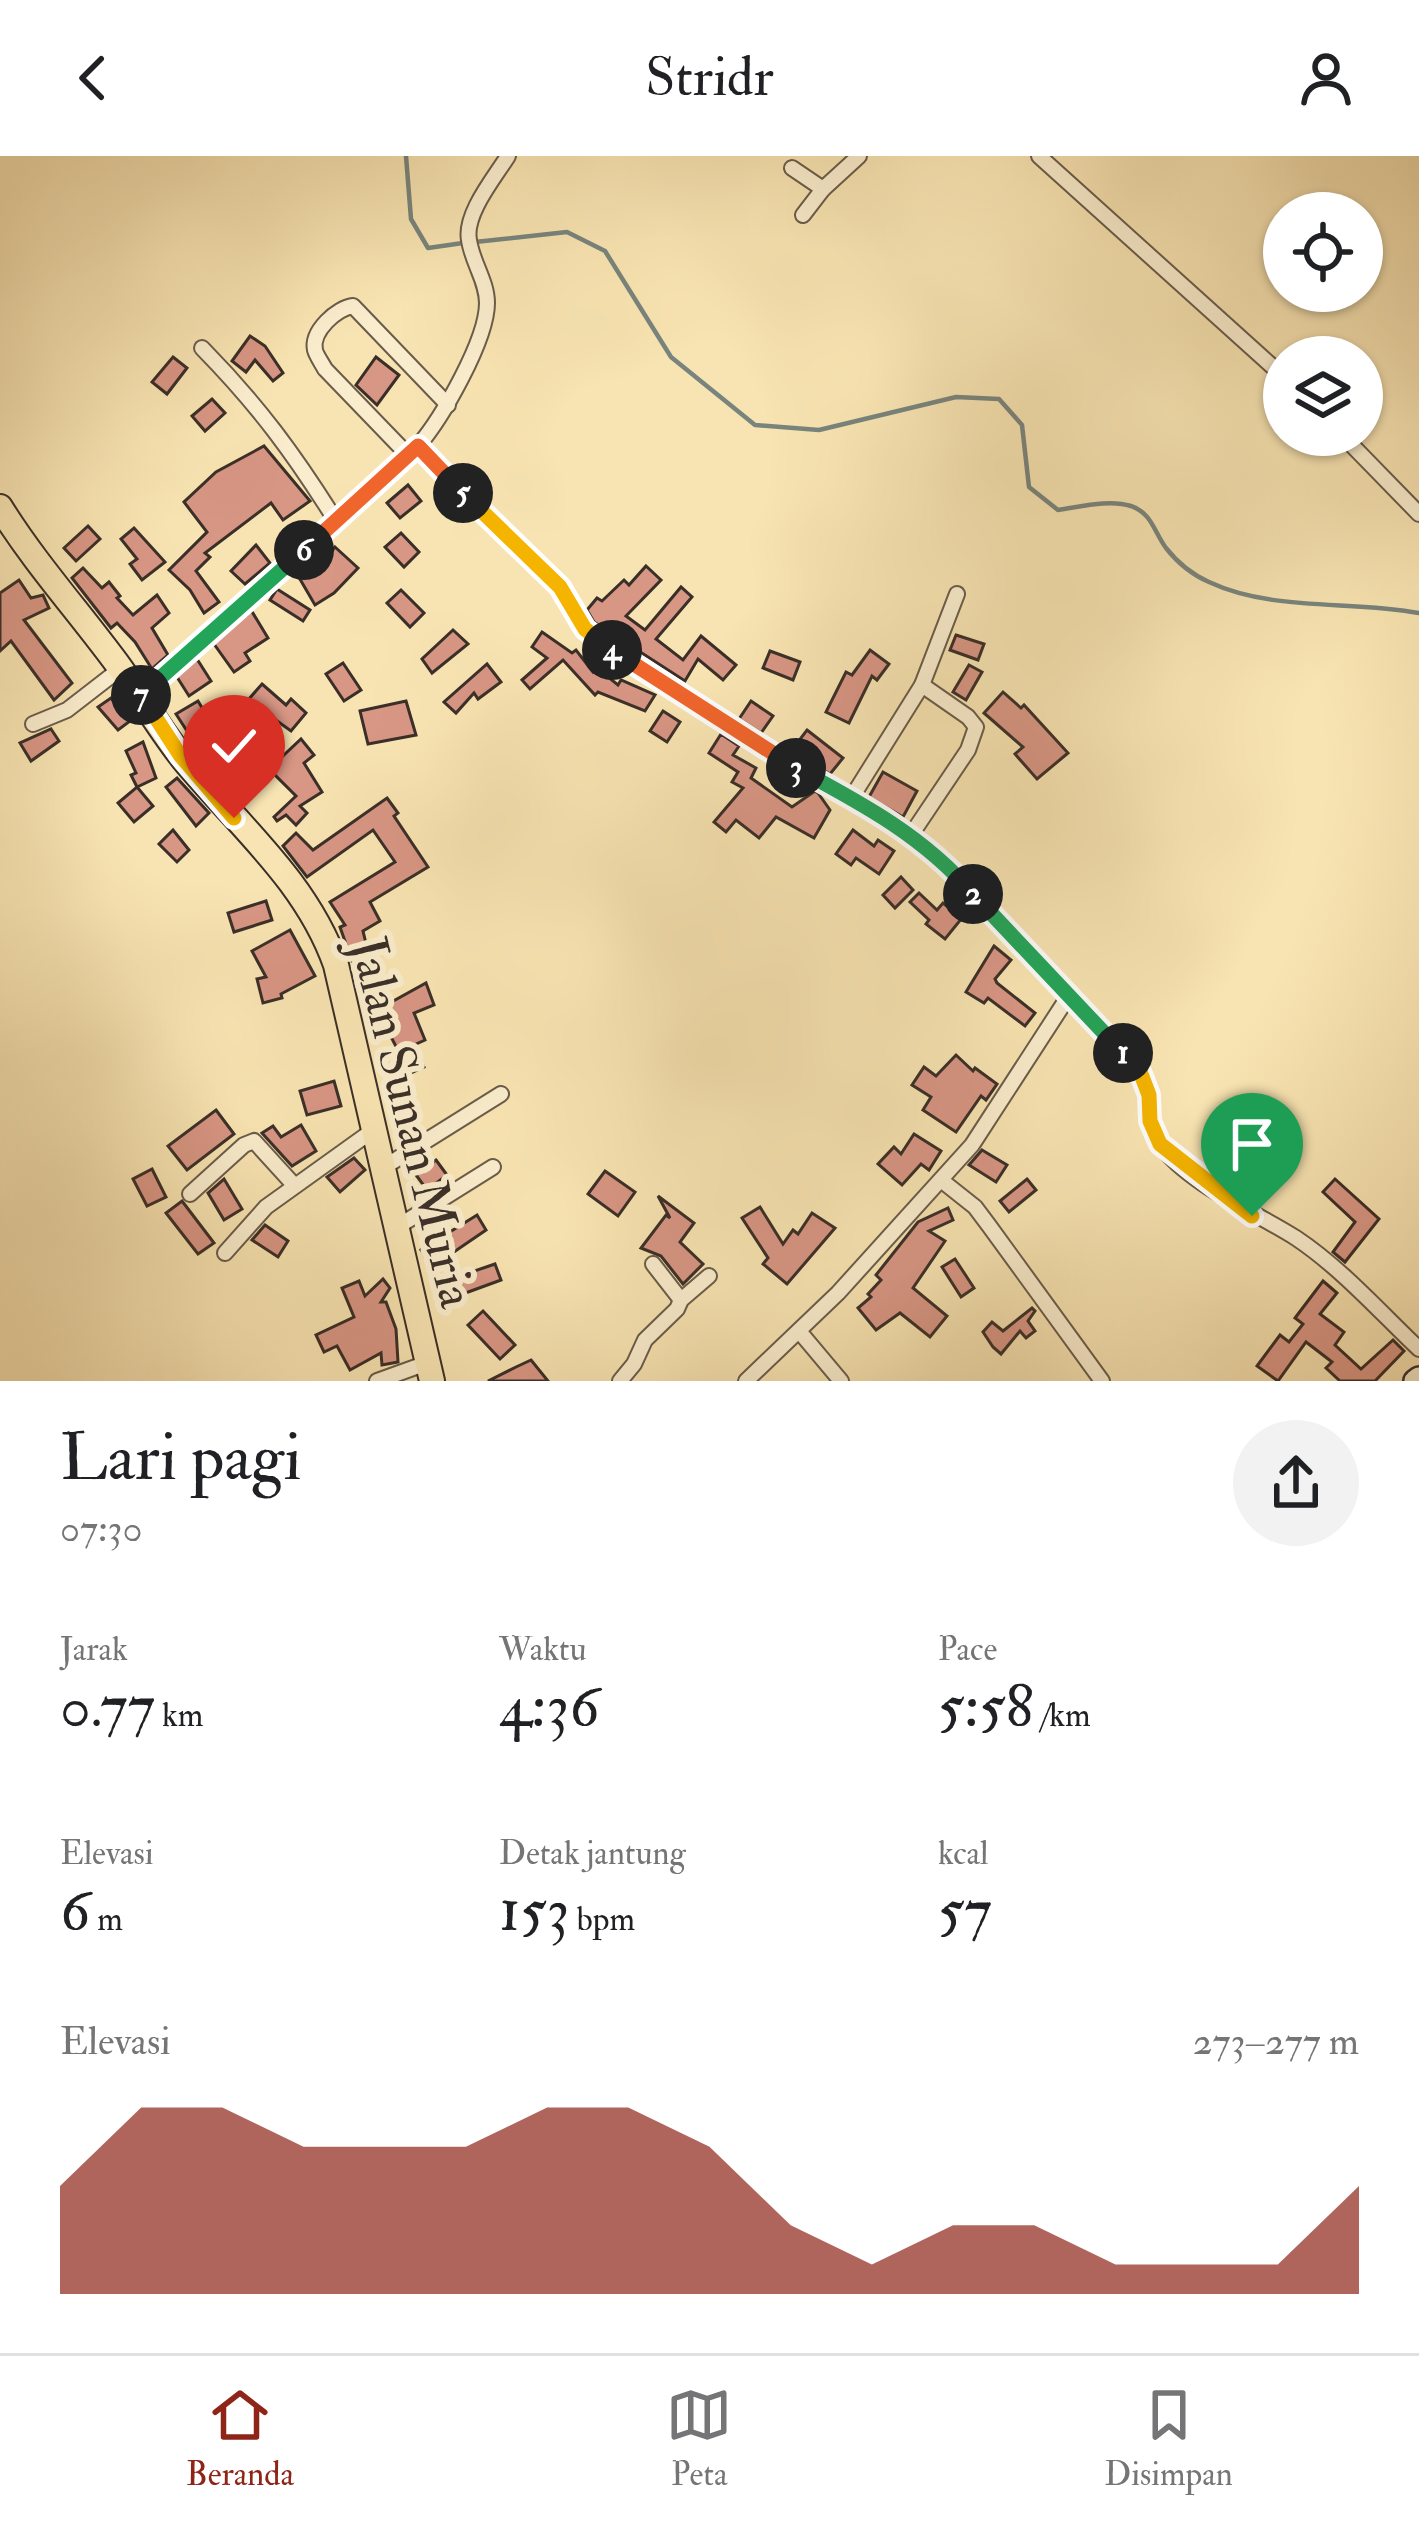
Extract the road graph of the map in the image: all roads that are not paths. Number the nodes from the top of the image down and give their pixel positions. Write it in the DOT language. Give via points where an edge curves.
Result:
graph roads {
  1 [pos="508,156"];
  2 [pos="859,156"];
  3 [pos="1039,156"];
  4 [pos="1069,158"];
  5 [pos="792,168"];
  6 [pos="1058,173"];
  7 [pos="823,189"];
  8 [pos="803,215"];
  9 [pos="202,348"];
  10 [pos="1263,358"];
  11 [pos="448,405"];
  12 [pos="413,451"];
  13 [pos="1362,456"];
  14 [pos="1419,514"];
  15 [pos="336,521"];
  16 [pos="4,522"];
  17 [pos="957,594"];
  18 [pos="120,669"];
  19 [pos="922,686"];
  20 [pos="139,696"];
  21 [pos="33,724"];
  22 [pos="852,797"];
  23 [pos="911,835"];
  24 [pos="1068,997"];
  25 [pos="501,1094"];
  26 [pos="372,1131"];
  27 [pos="493,1167"];
  28 [pos="381,1169"];
  29 [pos="941,1180"];
  30 [pos="294,1184"];
  31 [pos="190,1194"];
  32 [pos="394,1228"];
  33 [pos="225,1253"];
  34 [pos="653,1264"];
  35 [pos="709,1276"];
  36 [pos="680,1300"];
  37 [pos="800,1331"];
  38 [pos="1419,1349"];
  39 [pos="429,1372"];
  40 [pos="377,1381"];
  41 [pos="620,1381"];
  42 [pos="746,1381"];
  43 [pos="841,1381"];
  44 [pos="1102,1381"];
  1 -- 11 [label="street" via="468,237 485,316"];
  2 -- 7 [label="street"];
  3 -- 6 [label="street"];
  4 -- 6 [label="street"];
  5 -- 7 [label="street"];
  6 -- 10 [label="street"];
  7 -- 8 [label="street"];
  9 -- 15 [label="street" via="284,439"];
  11 -- 12 [label="street"];
  11 -- 12 [label="street" via="353,306 322,329 315,353 325,369"];
  12 -- 15 [label="street"];
  12 -- 22 [label="street" via="560,587 595,638"];
  13 -- 14 [label="street"];
  15 -- 20 [label="street"];
  16 -- 18 [label="main road, Jalan Sunan Muria"];
  17 -- 19 [label="street"];
  18 -- 20 [label="main road, Jalan Sunan Muria"];
  18 -- 21 [label="street" via="67,710"];
  19 -- 22 [label="street"];
  19 -- 23 [label="street" via="976,728"];
  20 -- 26 [label="main road, Jalan Sunan Muria" via="180,755 294,883 322,931"];
  22 -- 23 [label="street"];
  23 -- 24 [label="street"];
  24 -- 29 [label="street"];
  24 -- 38 [label="street" via="1141,1074 1160,1144 1252,1216 1313,1251"];
  25 -- 28 [label="street"];
  26 -- 28 [label="main road, Jalan Sunan Muria"];
  26 -- 30 [label="street"];
  27 -- 32 [label="street"];
  28 -- 32 [label="main road, Jalan Sunan Muria"];
  29 -- 37 [label="street"];
  29 -- 44 [label="street" via="975,1208"];
  30 -- 31 [label="street" via="254,1141"];
  30 -- 33 [label="street"];
  32 -- 39 [label="main road, Jalan Sunan Muria"];
  34 -- 36 [label="street"];
  35 -- 36 [label="street"];
  36 -- 41 [label="street"];
  37 -- 42 [label="street"];
  37 -- 43 [label="street"];
  39 -- 40 [label="street"];
}
